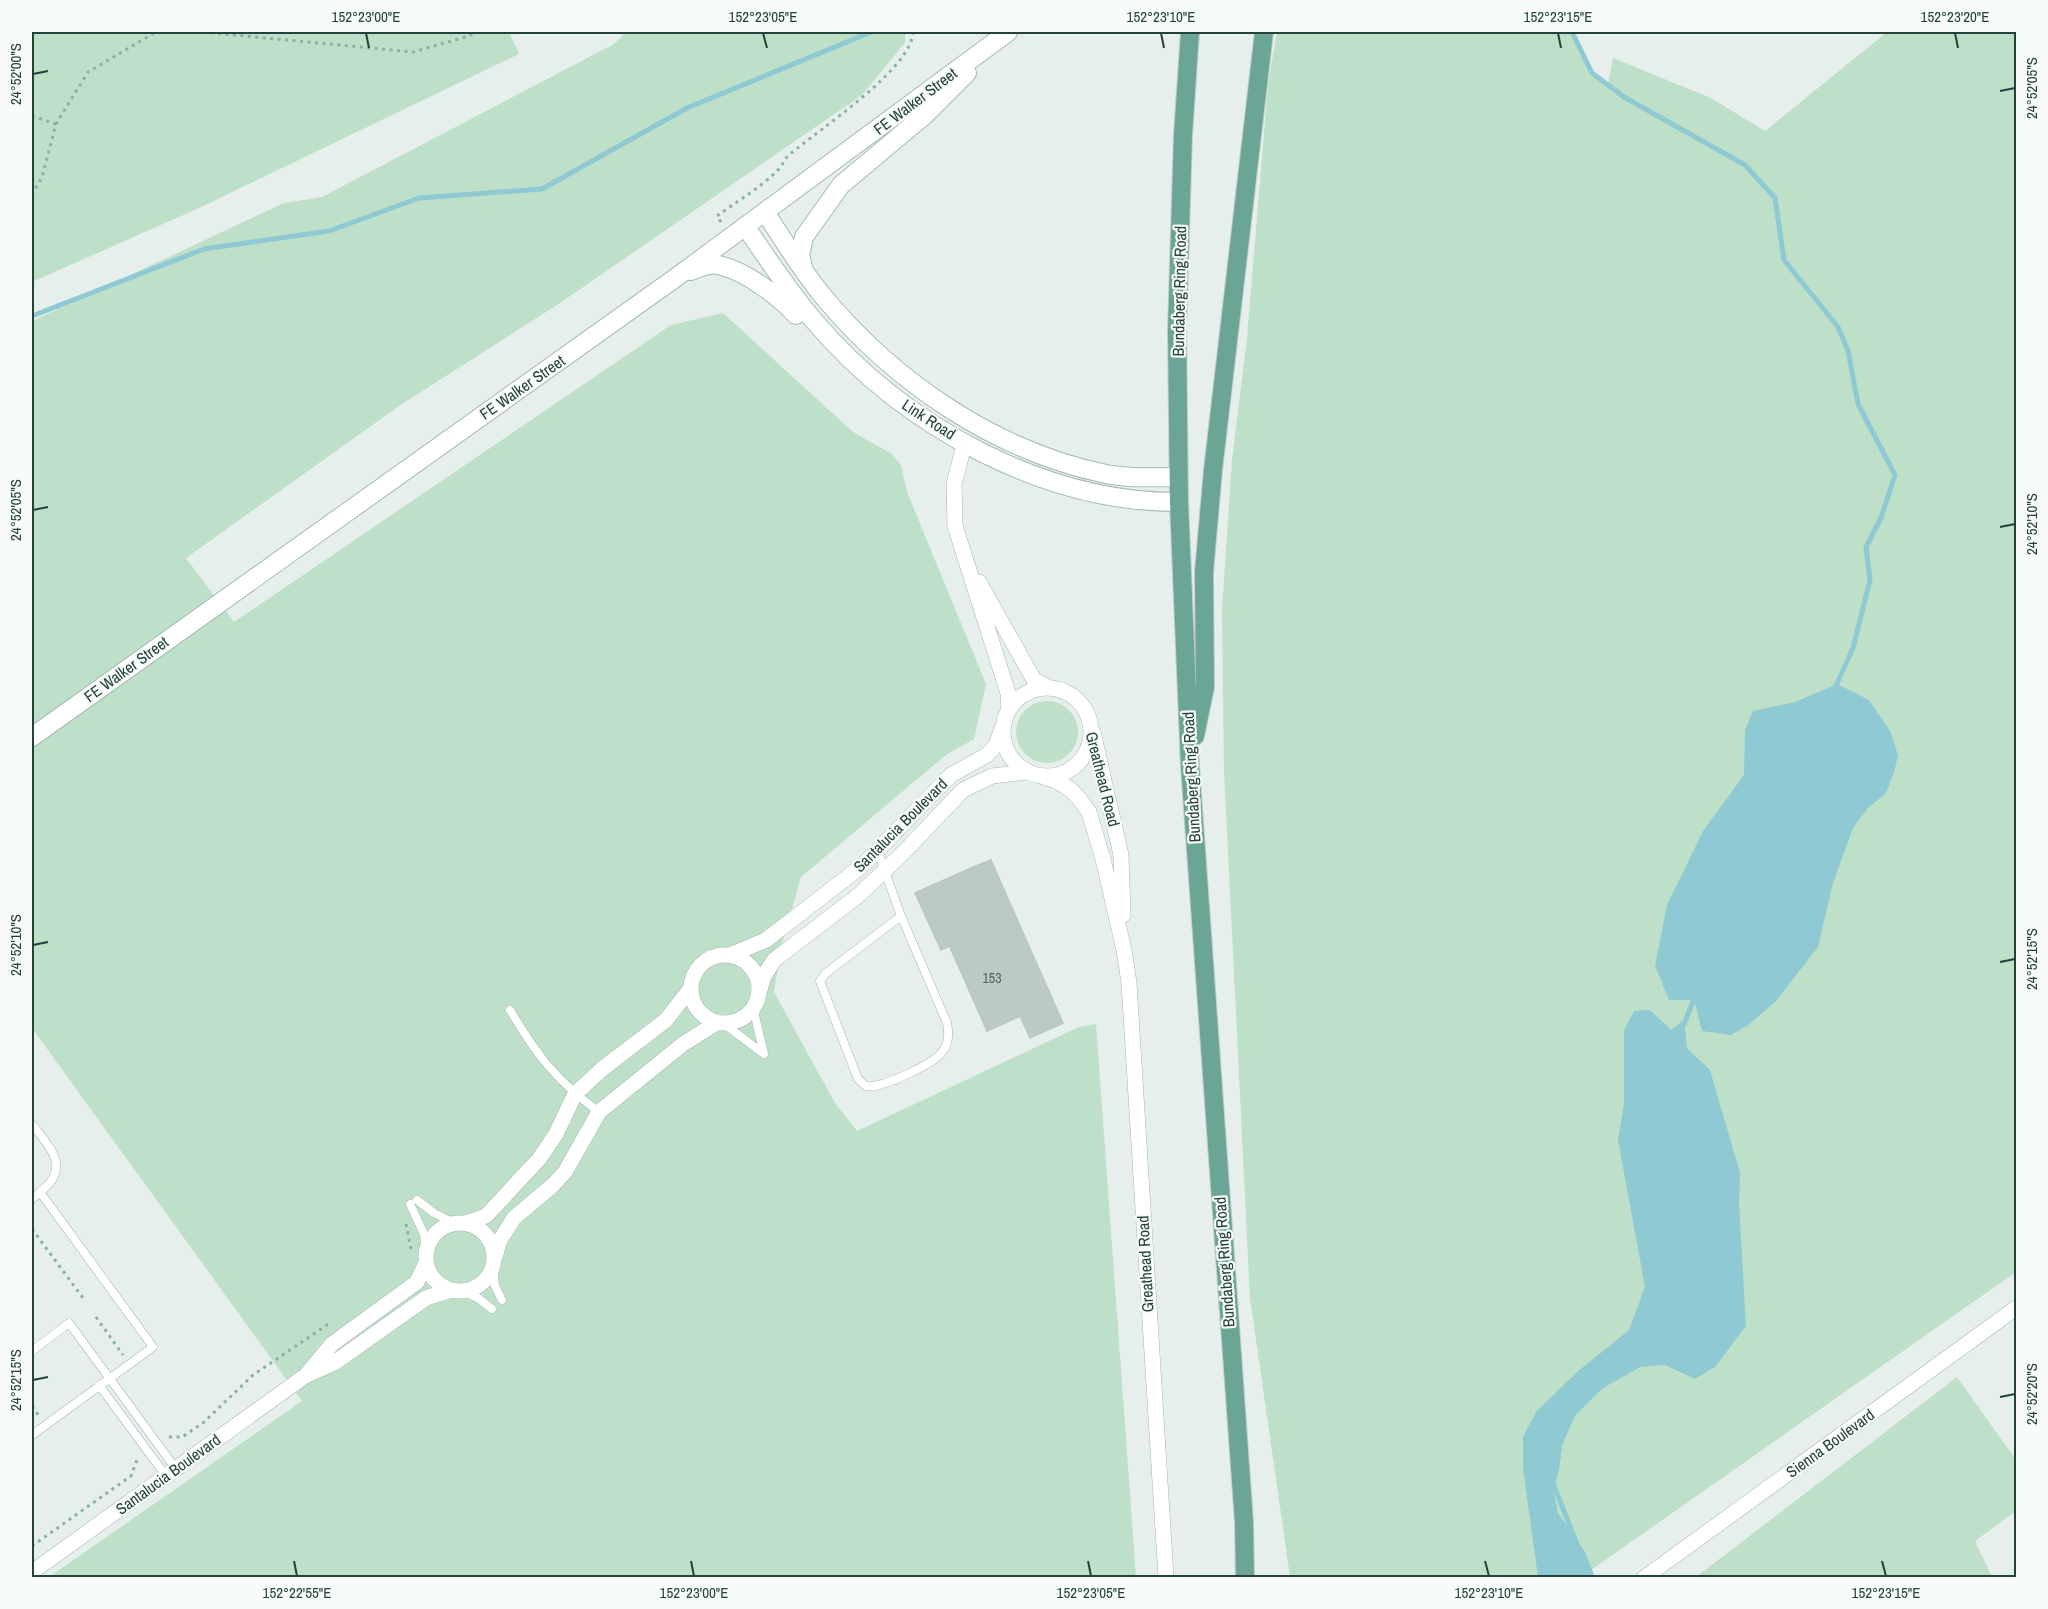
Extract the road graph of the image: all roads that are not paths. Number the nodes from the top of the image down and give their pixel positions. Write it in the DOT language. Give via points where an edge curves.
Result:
graph roads {
  1 [pos="1008,32"];
  2 [pos="1190,32"];
  3 [pos="1264,32"];
  4 [pos="765,212"];
  5 [pos="745,226"];
  6 [pos="805,271"];
  7 [pos="678,276"];
  8 [pos="866,373"];
  9 [pos="976,424"];
  10 [pos="965,442"];
  11 [pos="1179,477"];
  12 [pos="1179,502"];
  13 [pos="963,554"];
  14 [pos="1050,688"];
  15 [pos="1009,709"];
  16 [pos="1088,715"];
  17 [pos="1002,728"];
  18 [pos="32,737"];
  19 [pos="1190,766"];
  20 [pos="1026,772"];
  21 [pos="1041,776"];
  22 [pos="878,852"];
  23 [pos="885,872"];
  24 [pos="901,916"];
  25 [pos="1124,950"];
  26 [pos="730,955"];
  27 [pos="690,989"];
  28 [pos="757,998"];
  29 [pos="510,1010"];
  30 [pos="720,1022"];
  31 [pos="575,1094"];
  32 [pos="599,1112"];
  33 [pos="32,1124"];
  34 [pos="40,1192"];
  35 [pos="32,1198"];
  36 [pos="460,1223"];
  37 [pos="421,1258"];
  38 [pos="494,1262"];
  39 [pos="457,1291"];
  40 [pos="502,1300"];
  41 [pos="2016,1308"];
  42 [pos="492,1309"];
  43 [pos="32,1351"];
  44 [pos="305,1376"];
  45 [pos="110,1378"];
  46 [pos="99,1385"];
  47 [pos="32,1435"];
  48 [pos="171,1472"];
  49 [pos="1244,1522"];
  50 [pos="32,1572"];
  51 [pos="1166,1578"];
  52 [pos="1245,1578"];
  53 [pos="1254,1578"];
  54 [pos="1644,1578"];
  1 -- 4 [label="main road, FE Walker Street"];
  1 -- 6 [label="main road" via="926,114 841,184 804,237 800,255"];
  2 -- 11 [label="main road, Bundaberg Ring Road" via="1177,329"];
  3 -- 19 [label="main road" via="1212,481 1204,572 1205,687"];
  4 -- 5 [label="main road, FE Walker Street"];
  4 -- 6 [label="main road, Link Road"];
  5 -- 7 [label="main road, FE Walker Street"];
  5 -- 8 [label="main road, Link Road" via="816,323"];
  6 -- 9 [label="main road, Link Road" via="867,344 916,386"];
  7 -- 8 [label="main road" via="703,266 723,266 781,298 827,349"];
  7 -- 18 [label="main road, FE Walker Street"];
  8 -- 10 [label="main road, Link Road"];
  9 -- 10 [label="main road"];
  9 -- 11 [label="main road, Link Road" via="1080,468 1117,476"];
  10 -- 12 [label="main road, Link Road" via="1015,467 1080,490 1141,502"];
  10 -- 13 [label="street, Greathead Road" via="954,484 953,508"];
  11 -- 12 [label="main road, Bundaberg Ring Road"];
  12 -- 19 [label="main road, Bundaberg Ring Road"];
  13 -- 14 [label="street, Greathead Road" via="1034,680"];
  13 -- 15 [label="street, Greathead Road" via="1008,693"];
  14 -- 15 [label="street" via="1027,693"];
  14 -- 16 [label="street, Greathead Road" via="1073,696"];
  15 -- 17 [label="street"];
  16 -- 21 [label="street, Greathead Road" via="1089,745 1082,759 1064,772"];
  16 -- 25 [label="street, Greathead Road" via="1121,855"];
  17 -- 20 [label="street" via="1007,754"];
  17 -- 22 [label="street, Santalucia Boulevard" via="996,745 987,755 951,775"];
  19 -- 49 [label="main road, Bundaberg Ring Road"];
  20 -- 21 [label="street, Greathead Road"];
  20 -- 23 [label="street, Santalucia Boulevard" via="992,776 963,790"];
  21 -- 25 [label="street, Greathead Road" via="1064,782 1089,812"];
  22 -- 23 [label="lane"];
  22 -- 26 [label="street, Santalucia Boulevard" via="766,940"];
  23 -- 24 [label="lane"];
  23 -- 28 [label="street, Santalucia Boulevard" via="774,960"];
  24 -- 24 [label="lane" via="947,1023 949,1037 943,1052 932,1062 877,1086 866,1086 858,1079 820,981"];
  25 -- 51 [label="street, Greathead Road"];
  26 -- 27 [label="street" via="714,956 699,966"];
  26 -- 28 [label="street" via="749,964 759,983"];
  27 -- 30 [label="street" via="702,1015"];
  27 -- 31 [label="street, Santalucia Boulevard" via="666,1020"];
  28 -- 30 [label="street" via="741,1019"];
  28 -- 30 [label="lane" via="755,1016 766,1057"];
  29 -- 31 [label="lane" via="548,1067"];
  30 -- 32 [label="street, Santalucia Boulevard" via="683,1044"];
  31 -- 32 [label="lane"];
  31 -- 36 [label="street, Santalucia Boulevard" via="539,1159 486,1216"];
  32 -- 38 [label="street, Santalucia Boulevard" via="565,1172 514,1218 500,1240"];
  33 -- 34 [label="lane" via="57,1165 54,1179"];
  34 -- 35 [label="lane"];
  34 -- 45 [label="lane" via="153,1347"];
  36 -- 37 [label="street, Santalucia Boulevard" via="435,1233"];
  36 -- 37 [label="lane" via="414,1202 424,1234"];
  36 -- 38 [label="street" via="483,1231 494,1247"];
  37 -- 39 [label="street" via="435,1280"];
  37 -- 44 [label="street, Santalucia Boulevard" via="417,1282 332,1344"];
  38 -- 39 [label="street, Santalucia Boulevard" via="481,1284"];
  38 -- 40 [label="lane" via="495,1286"];
  39 -- 42 [label="lane" via="478,1298"];
  39 -- 44 [label="street, Santalucia Boulevard" via="426,1298 334,1363"];
  41 -- 54 [label="street, Sienna Boulevard"];
  43 -- 45 [label="lane" via="69,1323"];
  44 -- 48 [label="street, Santalucia Boulevard"];
  45 -- 46 [label="lane"];
  45 -- 48 [label="lane"];
  46 -- 47 [label="lane"];
  46 -- 48 [label="lane"];
  48 -- 50 [label="street, Santalucia Boulevard"];
  49 -- 52 [label="main road, Bundaberg Ring Road"];
  49 -- 53 [label="main road, Bundaberg Ring Road"];
}
